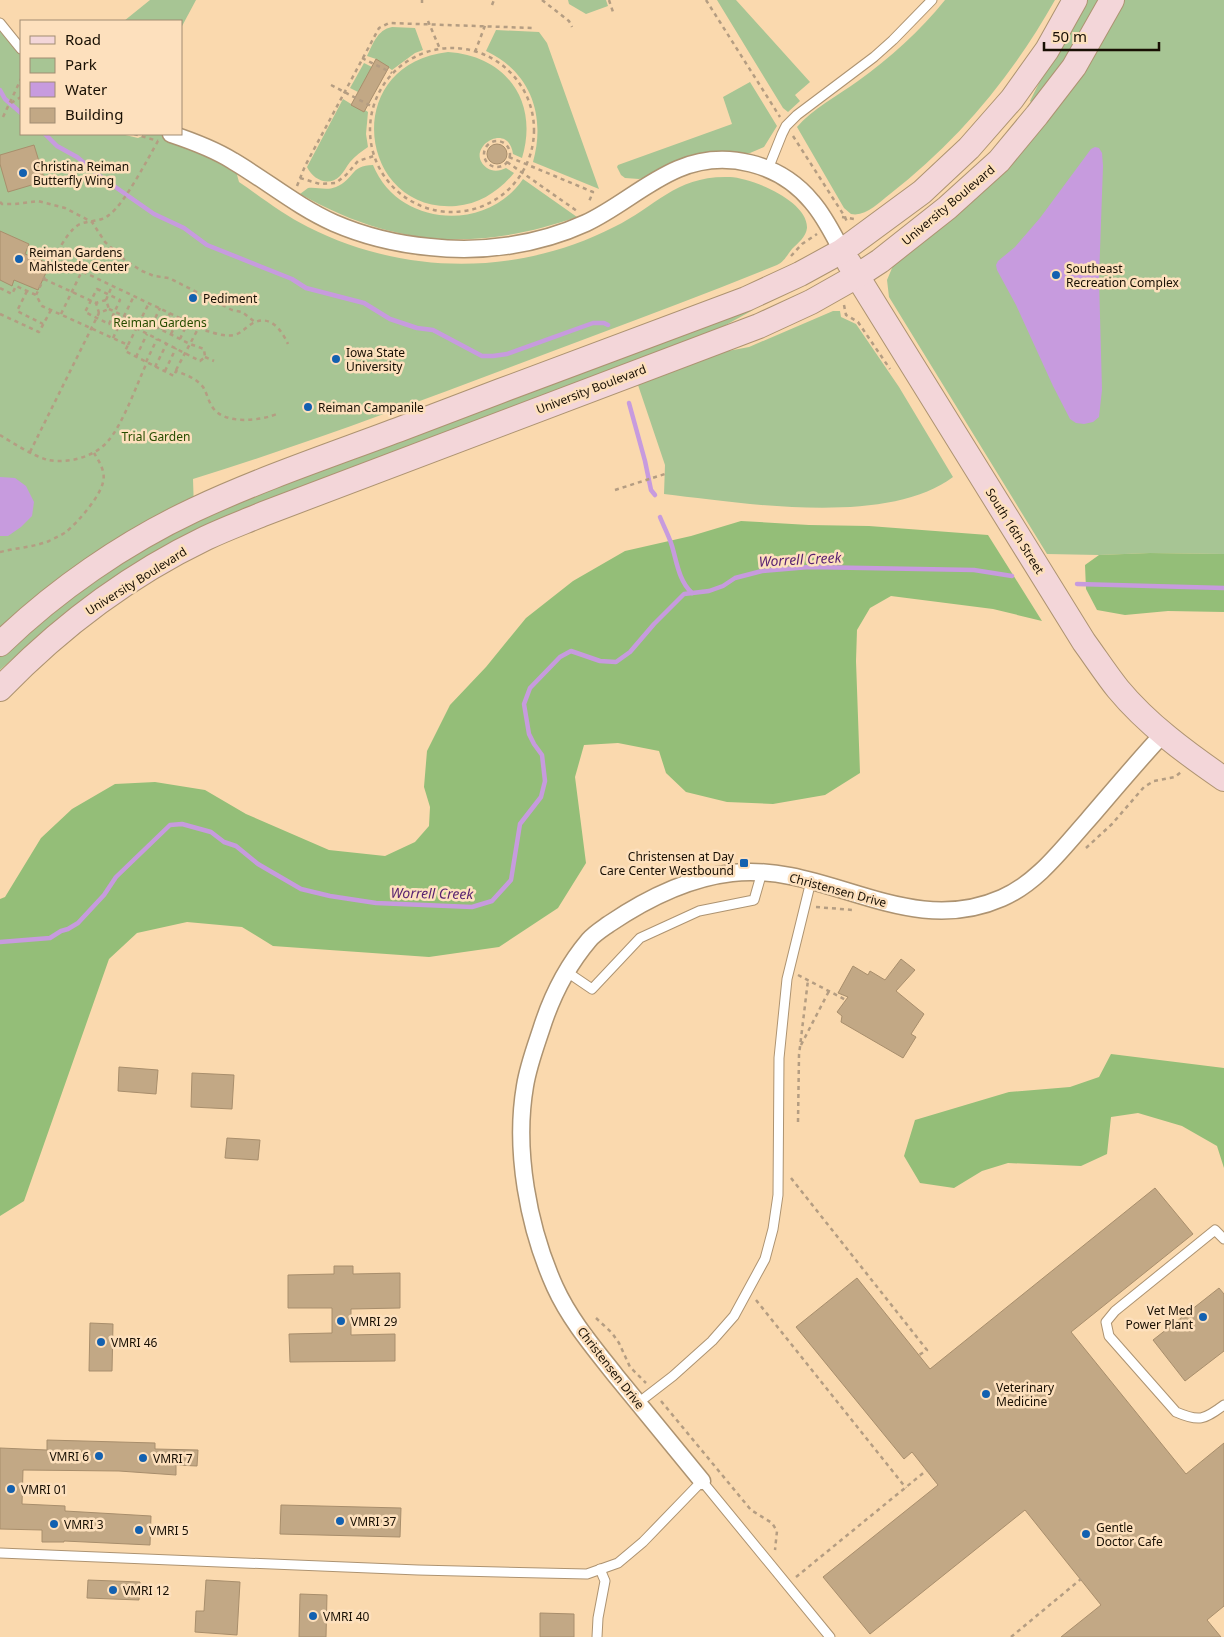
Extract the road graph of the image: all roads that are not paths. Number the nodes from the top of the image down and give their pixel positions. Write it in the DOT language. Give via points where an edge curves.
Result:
graph roads {
  1 [pos="932,0"];
  2 [pos="1076,0"];
  3 [pos="1112,0"];
  4 [pos="0,23"];
  5 [pos="20,48"];
  6 [pos="163,139"];
  7 [pos="768,169"];
  8 [pos="844,239"];
  9 [pos="857,276"];
  10 [pos="0,644"];
  11 [pos="0,688"];
  12 [pos="1163,734"];
  13 [pos="1224,779"];
  14 [pos="762,872"];
  15 [pos="812,881"];
  16 [pos="566,972"];
  17 [pos="1224,1239"];
  18 [pos="638,1403"];
  19 [pos="1224,1405"];
  20 [pos="702,1481"];
  21 [pos="0,1553"];
  22 [pos="600,1569"];
  23 [pos="597,1637"];
  24 [pos="830,1637"];
  1 -- 7 [label="lane" via="874,57 786,126"];
  2 -- 8 [label="main road" via="1048,50 1012,99 969,148 922,192"];
  3 -- 9 [label="main road, University Boulevard" via="1074,67 999,161 904,243"];
  4 -- 5 [label="lane"];
  6 -- 7 [label="street" via="203,145 334,222 382,239 448,249 511,245 563,232 587,223 672,172 703,161 734,160"];
  7 -- 8 [label="street" via="786,178 812,201"];
  8 -- 9 [label="main road, South 16th Street"];
  8 -- 10 [label="main road" via="800,274 746,299 194,510 140,538 91,570"];
  9 -- 11 [label="main road, University Boulevard" via="759,326 206,538 107,596 62,629"];
  9 -- 12 [label="main road, South 16th Street" via="1084,642 1118,689"];
  12 -- 13 [label="main road, South 16th Street"];
  12 -- 15 [label="street, Christensen Drive" via="1057,854 1033,878 1002,898 966,908 924,911 858,896"];
  14 -- 15 [label="street, Christensen Drive"];
  14 -- 16 [label="street, Christensen Drive" via="693,880 661,894 590,937"];
  14 -- 16 [label="lane" via="754,900 699,911 640,938 592,989"];
  15 -- 18 [label="lane" via="787,979 779,1058 778,1196 765,1259 734,1316 712,1341"];
  16 -- 18 [label="street, Christensen Drive" via="550,1002 525,1086 522,1127 528,1207 539,1248 556,1289 583,1335"];
  17 -- 19 [label="lane" via="1215,1230 1114,1311 1106,1322 1109,1336 1176,1412 1190,1418 1208,1417"];
  18 -- 20 [label="street, Christensen Drive"];
  20 -- 22 [label="lane" via="618,1563"];
  20 -- 24 [label="lane"];
  21 -- 22 [label="lane" via="552,1574 587,1574"];
  22 -- 23 [label="lane" via="604,1580"];
}
